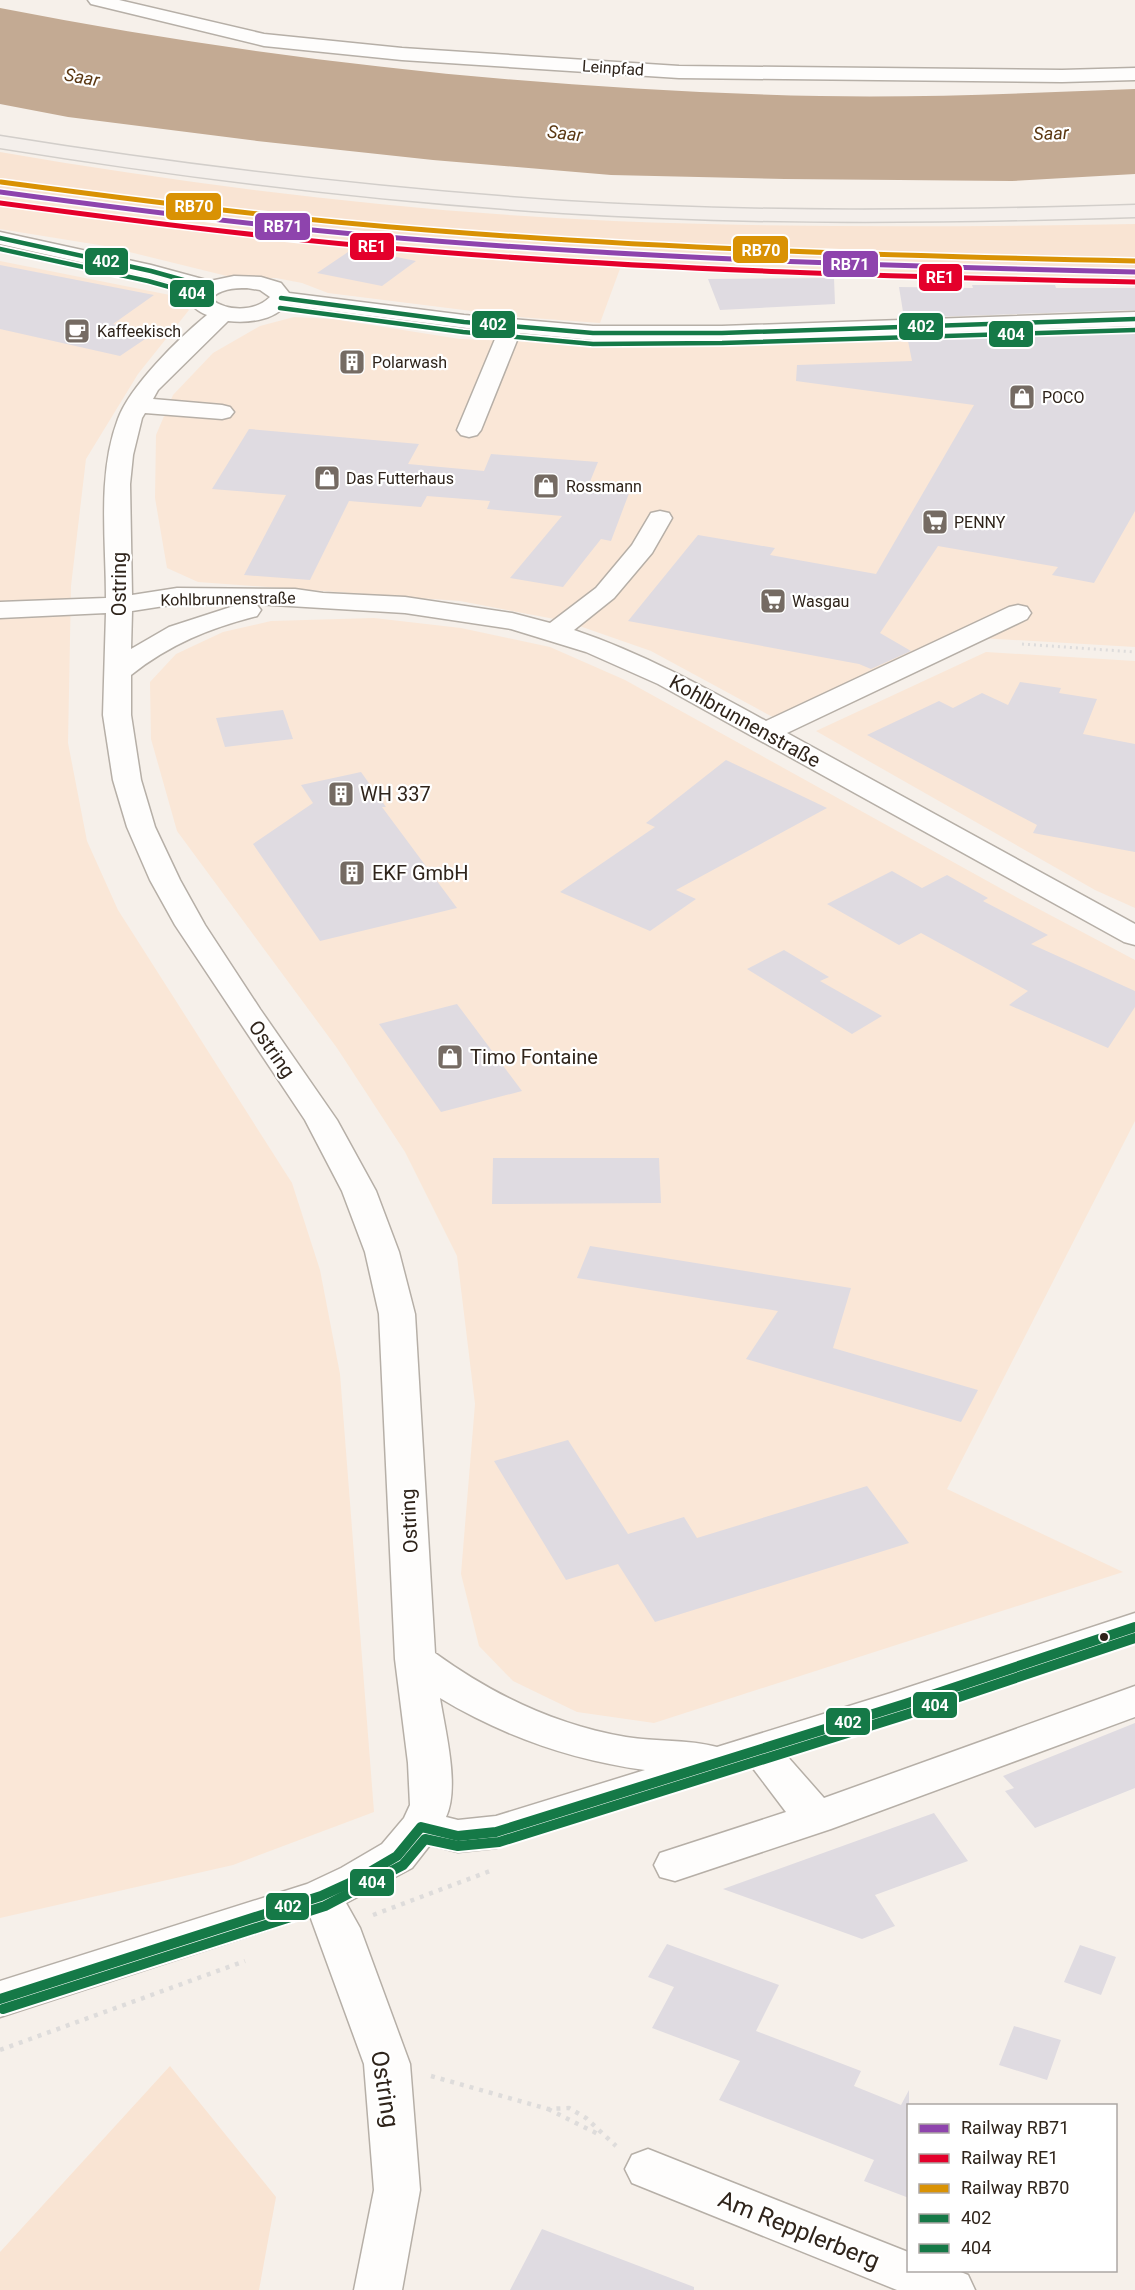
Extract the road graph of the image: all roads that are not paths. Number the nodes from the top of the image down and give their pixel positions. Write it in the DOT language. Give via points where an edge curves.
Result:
graph roads {
  1 [pos="97,0"];
  2 [pos="1135,74"];
  3 [pos="0,142"];
  4 [pos="1135,211"];
  5 [pos="0,238"];
  6 [pos="212,288"];
  7 [pos="281,298"];
  8 [pos="224,313"];
  9 [pos="1135,319"];
  10 [pos="510,327"];
  11 [pos="137,405"];
  12 [pos="222,412"];
  13 [pos="469,430"];
  14 [pos="660,518"];
  15 [pos="323,601"];
  16 [pos="119,605"];
  17 [pos="0,610"];
  18 [pos="248,610"];
  19 [pos="1018,614"];
  20 [pos="555,632"];
  21 [pos="118,672"];
  22 [pos="766,732"];
  23 [pos="1135,936"];
  24 [pos="1135,1627"];
  25 [pos="416,1659"];
  26 [pos="1135,1701"];
  27 [pos="746,1754"];
  28 [pos="816,1818"];
  29 [pos="421,1827"];
  30 [pos="675,1865"];
  31 [pos="329,1912"];
  32 [pos="0,1999"];
  33 [pos="648,2169"];
  34 [pos="378,2290"];
  35 [pos="951,2290"];
  1 -- 2 [label="street, Leinpfad" via="264,40 402,54 679,72"];
  3 -- 4 [label="main road" via="269,181 522,203 838,215"];
  5 -- 6 [label="street" via="151,270"];
  6 -- 7 [label="street" via="234,282 260,283 276,289"];
  6 -- 8 [label="street" via="200,297 201,302"];
  7 -- 8 [label="street" via="272,308 262,311"];
  7 -- 10 [label="street"];
  8 -- 11 [label="street, Ostring" via="148,386"];
  9 -- 10 [label="street" via="662,333"];
  10 -- 13 [label="street"];
  11 -- 12 [label="street"];
  11 -- 16 [label="street, Ostring" via="121,455 118,484"];
  14 -- 20 [label="street" via="643,548 605,592"];
  15 -- 16 [label="street, Kohlbrunnenstraße" via="295,597 177,596"];
  15 -- 18 [label="street, Kohlbrunnenstraße"];
  15 -- 20 [label="street, Kohlbrunnenstraße" via="459,612"];
  16 -- 17 [label="street"];
  16 -- 18 [label="street, Kohlbrunnenstraße" via="161,613"];
  16 -- 21 [label="street, Ostring"];
  18 -- 21 [label="street, Kohlbrunnenstraße" via="170,635"];
  19 -- 22 [label="street"];
  20 -- 22 [label="street, Kohlbrunnenstraße" via="647,669"];
  21 -- 25 [label="street, Ostring" via="117,715 127,780 141,827 165,880 245,1010 321,1120 359,1191 382,1252 397,1314"];
  22 -- 23 [label="street, Kohlbrunnenstraße"];
  24 -- 27 [label="street"];
  25 -- 27 [label="street" via="431,1672 511,1718 585,1745 652,1757"];
  25 -- 29 [label="street, Ostring" via="431,1805"];
  26 -- 28 [label="street"];
  27 -- 28 [label="street" via="772,1766"];
  27 -- 29 [label="street" via="496,1832 458,1836"];
  28 -- 30 [label="street"];
  29 -- 31 [label="street, Ostring" via="398,1856 356,1881"];
  31 -- 32 [label="street, Ostring"];
  31 -- 34 [label="street, Ostring" via="387,2064 397,2190"];
  33 -- 35 [label="street, Am Repplerberg"];
}
